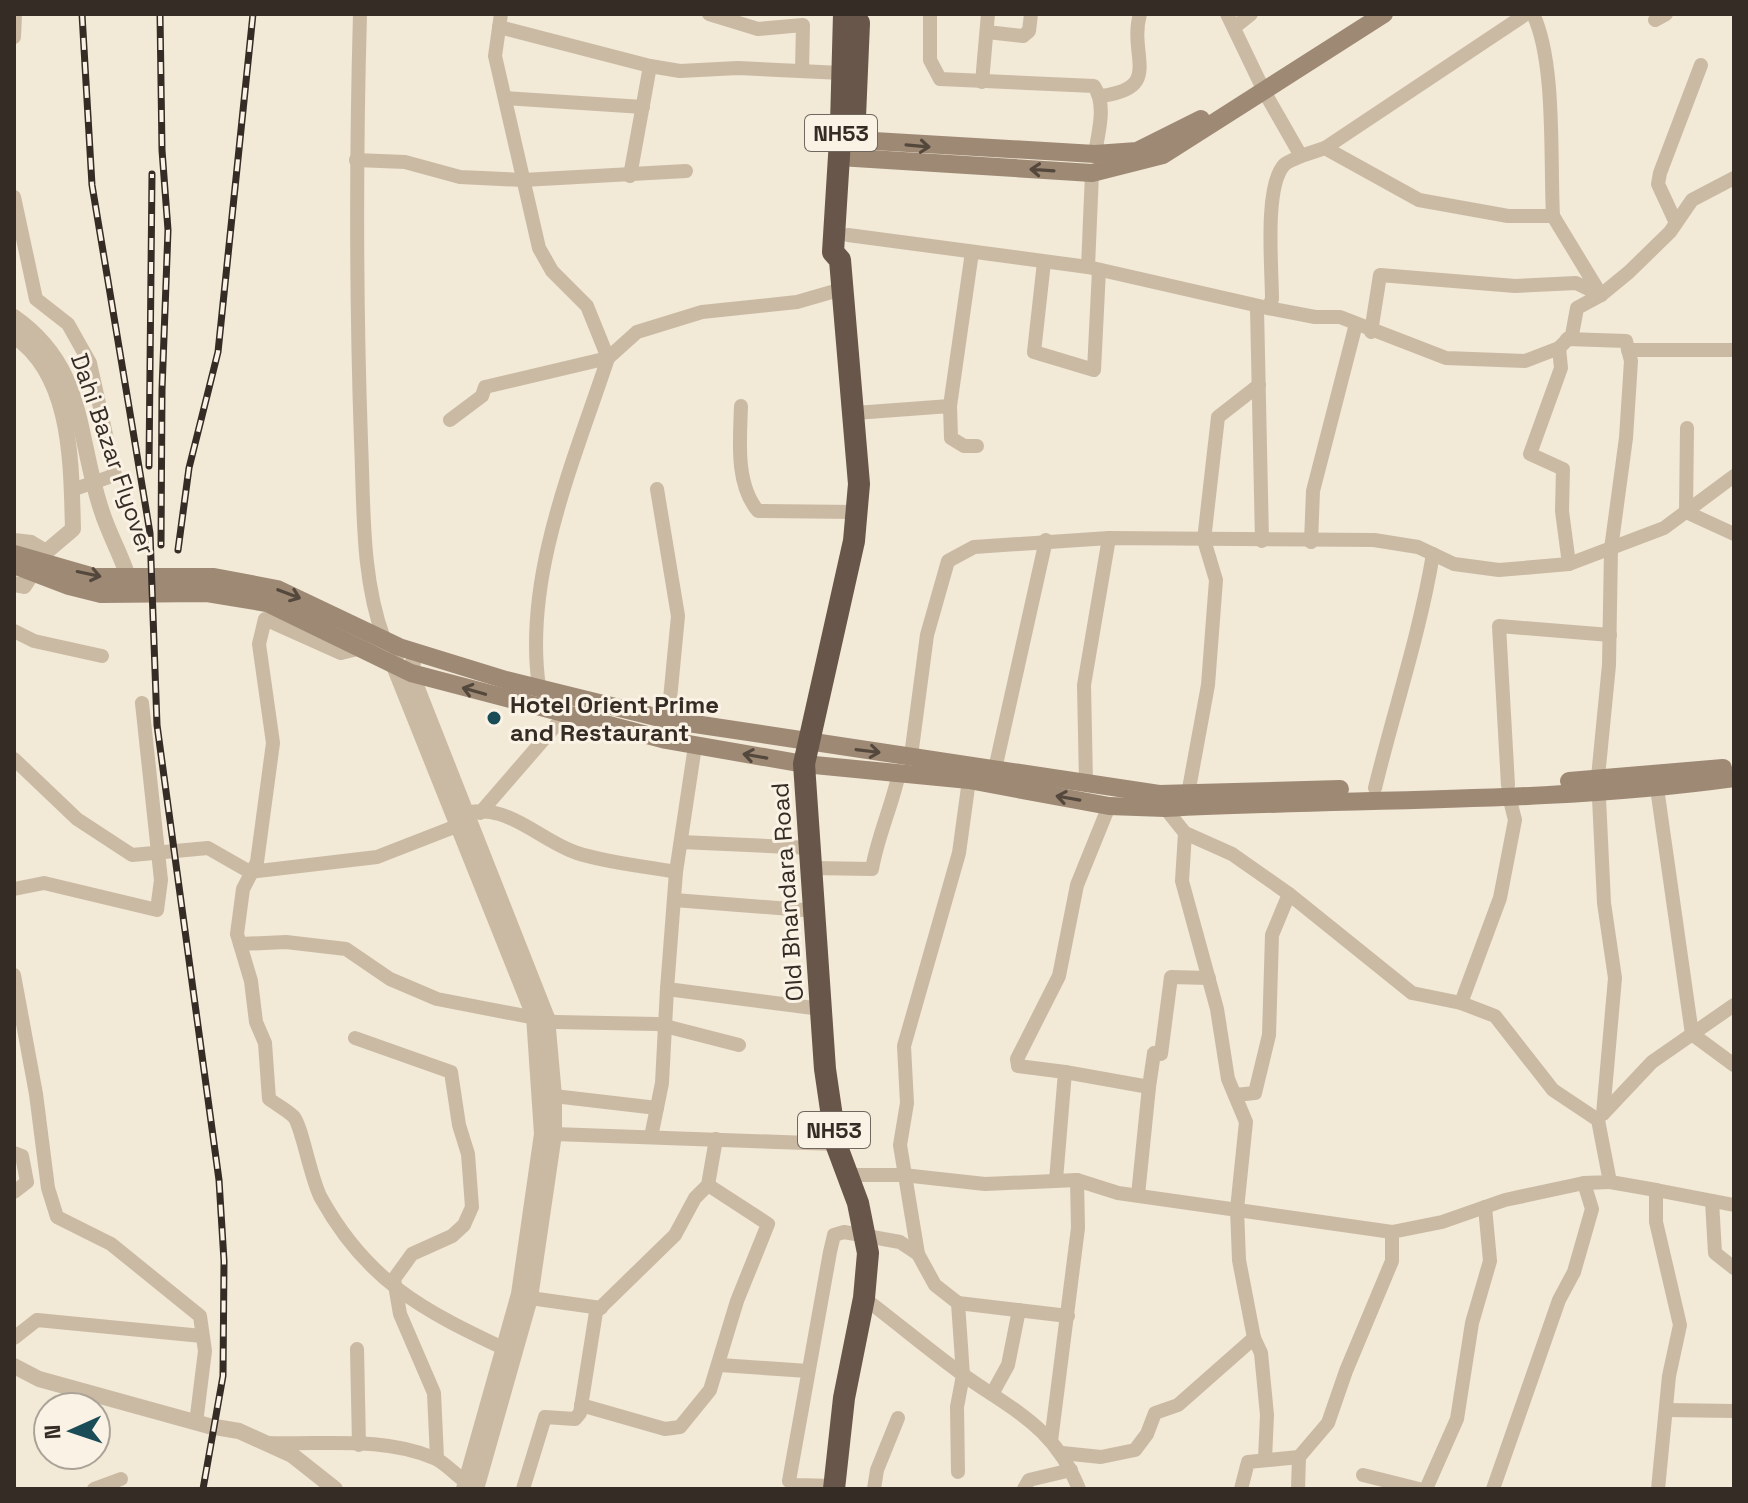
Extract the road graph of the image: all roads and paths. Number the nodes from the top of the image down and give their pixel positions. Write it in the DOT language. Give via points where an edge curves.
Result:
graph roads {
  1 [pos="15,14"];
  2 [pos="360,14"];
  3 [pos="709,14"];
  4 [pos="844,14"];
  5 [pos="859,14"];
  6 [pos="930,14"];
  7 [pos="988,14"];
  8 [pos="1031,14"];
  9 [pos="1140,14"];
  10 [pos="1251,14"];
  11 [pos="1362,14"];
  12 [pos="1384,14"];
  13 [pos="1526,14"];
  14 [pos="1533,14"];
  15 [pos="500,20"];
  16 [pos="1231,20"];
  17 [pos="987,32"];
  18 [pos="14,37"];
  19 [pos="1701,65"];
  20 [pos="650,66"];
  21 [pos="802,71"];
  22 [pos="842,73"];
  23 [pos="982,82"];
  24 [pos="1262,88"];
  25 [pos="1101,96"];
  26 [pos="505,98"];
  27 [pos="643,107"];
  28 [pos="846,148"];
  29 [pos="1325,148"];
  30 [pos="1095,154"];
  31 [pos="1301,156"];
  32 [pos="356,160"];
  33 [pos="686,171"];
  34 [pos="1092,173"];
  35 [pos="630,176"];
  36 [pos="1734,178"];
  37 [pos="523,180"];
  38 [pos="14,197"];
  39 [pos="14,207"];
  40 [pos="1553,216"];
  41 [pos="1676,223"];
  42 [pos="841,234"];
  43 [pos="972,252"];
  44 [pos="1044,262"];
  45 [pos="1094,269"];
  46 [pos="842,289"];
  47 [pos="1601,295"];
  48 [pos="1262,308"];
  49 [pos="14,317"];
  50 [pos="1356,324"];
  51 [pos="1371,332"];
  52 [pos="14,336"];
  53 [pos="1563,344"];
  54 [pos="1628,350"];
  55 [pos="1734,350"];
  56 [pos="608,358"];
  57 [pos="1259,385"];
  58 [pos="741,406"];
  59 [pos="950,406"];
  60 [pos="855,413"];
  61 [pos="450,420"];
  62 [pos="1687,428"];
  63 [pos="977,446"];
  64 [pos="1734,476"];
  65 [pos="657,489"];
  66 [pos="72,490"];
  67 [pos="857,512"];
  68 [pos="1686,512"];
  69 [pos="1734,534"];
  70 [pos="1109,538"];
  71 [pos="1046,540"];
  72 [pos="1204,540"];
  73 [pos="14,541"];
  74 [pos="1262,541"];
  75 [pos="1311,542"];
  76 [pos="1611,549"];
  77 [pos="46,552"];
  78 [pos="14,554"];
  79 [pos="1433,554"];
  80 [pos="1569,564"];
  81 [pos="14,565"];
  82 [pos="131,586"];
  83 [pos="17,589"];
  84 [pos="14,631"];
  85 [pos="1610,635"];
  86 [pos="355,639"];
  87 [pos="399,646"];
  88 [pos="102,656"];
  89 [pos="402,670"];
  90 [pos="539,687"];
  91 [pos="142,703"];
  92 [pos="564,716"];
  93 [pos="668,720"];
  94 [pos="695,746"];
  95 [pos="806,754"];
  96 [pos="911,756"];
  97 [pos="14,759"];
  98 [pos="1734,767"];
  99 [pos="995,769"];
  100 [pos="899,773"];
  101 [pos="1734,778"];
  102 [pos="969,780"];
  103 [pos="1086,782"];
  104 [pos="1598,784"];
  105 [pos="1375,788"];
  106 [pos="1657,788"];
  107 [pos="1508,791"];
  108 [pos="1188,794"];
  109 [pos="1162,801"];
  110 [pos="1109,806"];
  111 [pos="466,818"];
  112 [pos="1185,833"];
  113 [pos="681,842"];
  114 [pos="162,854"];
  115 [pos="812,858"];
  116 [pos="250,872"];
  117 [pos="676,872"];
  118 [pos="14,889"];
  119 [pos="1289,894"];
  120 [pos="674,900"];
  121 [pos="816,911"];
  122 [pos="240,944"];
  123 [pos="14,975"];
  124 [pos="1209,978"];
  125 [pos="667,989"];
  126 [pos="1461,1003"];
  127 [pos="1734,1005"];
  128 [pos="821,1009"];
  129 [pos="540,1017"];
  130 [pos="667,1026"];
  131 [pos="1692,1034"];
  132 [pos="355,1038"];
  133 [pos="739,1045"];
  134 [pos="30,1063"];
  135 [pos="1734,1065"];
  136 [pos="14,1068"];
  137 [pos="1065,1072"];
  138 [pos="1149,1087"];
  139 [pos="1235,1095"];
  140 [pos="547,1096"];
  141 [pos="657,1108"];
  142 [pos="1601,1117"];
  143 [pos="548,1134"];
  144 [pos="651,1137"];
  145 [pos="716,1139"];
  146 [pos="836,1144"];
  147 [pos="14,1153"];
  148 [pos="849,1175"];
  149 [pos="903,1175"];
  150 [pos="1056,1180"];
  151 [pos="1077,1180"];
  152 [pos="1610,1182"];
  153 [pos="1584,1183"];
  154 [pos="708,1185"];
  155 [pos="1656,1190"];
  156 [pos="14,1192"];
  157 [pos="1138,1195"];
  158 [pos="1712,1201"];
  159 [pos="1734,1205"];
  160 [pos="1485,1207"];
  161 [pos="1237,1209"];
  162 [pos="1392,1232"];
  163 [pos="865,1237"];
  164 [pos="918,1254"];
  165 [pos="1734,1268"];
  166 [pos="398,1289"];
  167 [pos="524,1296"];
  168 [pos="864,1298"];
  169 [pos="958,1303"];
  170 [pos="601,1308"];
  171 [pos="1019,1310"];
  172 [pos="1068,1316"];
  173 [pos="202,1336"];
  174 [pos="14,1338"];
  175 [pos="1254,1338"];
  176 [pos="357,1349"];
  177 [pos="505,1349"];
  178 [pos="720,1365"];
  179 [pos="14,1366"];
  180 [pos="808,1371"];
  181 [pos="963,1375"];
  182 [pos="992,1394"];
  183 [pos="581,1405"];
  184 [pos="1666,1410"];
  185 [pos="1734,1411"];
  186 [pos="898,1418"];
  187 [pos="202,1424"];
  188 [pos="1051,1441"];
  189 [pos="267,1443"];
  190 [pos="359,1445"];
  191 [pos="1062,1453"];
  192 [pos="1299,1457"];
  193 [pos="437,1458"];
  194 [pos="1265,1459"];
  195 [pos="1071,1470"];
  196 [pos="958,1472"];
  197 [pos="1363,1475"];
  198 [pos="121,1479"];
  199 [pos="471,1487"];
  200 [pos="834,1488"];
  201 [pos="94,1489"];
  202 [pos="335,1489"];
  203 [pos="523,1489"];
  204 [pos="874,1489"];
  205 [pos="1024,1489"];
  206 [pos="1079,1489"];
  207 [pos="1241,1489"];
  208 [pos="1298,1489"];
  209 [pos="1419,1489"];
  210 [pos="1426,1489"];
  211 [pos="1493,1489"];
  212 [pos="1658,1489"];
  1 -- 18 [label="street"];
  2 -- 32 [label="street"];
  3 -- 21 [label="street" via="758,29 803,25"];
  4 -- 22 [label="highway, NH53"];
  5 -- 28 [label="highway, NH53"];
  6 -- 23 [label="street" via="934,72 949,81"];
  7 -- 17 [label="street"];
  8 -- 17 [label="street" via="1023,36"];
  9 -- 25 [label="street" via="1140,74 1134,87"];
  10 -- 16 [label="street"];
  11 -- 24 [label="main road"];
  12 -- 24 [label="main road"];
  13 -- 29 [label="street"];
  14 -- 40 [label="street" via="1545,67"];
  15 -- 20 [label="street"];
  15 -- 26 [label="street" via="495,56"];
  16 -- 24 [label="street"];
  17 -- 23 [label="street"];
  19 -- 41 [label="street" via="1658,184"];
  20 -- 21 [label="street" via="680,71"];
  20 -- 27 [label="street"];
  21 -- 22 [label="street"];
  22 -- 28 [label="highway, NH53"];
  23 -- 25 [label="street" via="1094,86"];
  24 -- 30 [label="main road" via="1137,151"];
  24 -- 31 [label="street"];
  24 -- 34 [label="main road" via="1163,155"];
  25 -- 30 [label="street"];
  26 -- 27 [label="street"];
  26 -- 37 [label="street"];
  27 -- 35 [label="street"];
  28 -- 30 [label="main road, one-way"];
  34 -- 28 [label="main road, one-way"];
  28 -- 42 [label="highway, NH53"];
  29 -- 31 [label="street"];
  29 -- 40 [label="street" via="1419,200 1508,216"];
  31 -- 48 [label="street" via="1285,164 1273,202 1272,299"];
  32 -- 37 [label="street" via="405,162 460,177"];
  32 -- 87 [label="street" via="367,573"];
  33 -- 35 [label="street"];
  34 -- 45 [label="street"];
  35 -- 37 [label="street"];
  36 -- 41 [label="street" via="1702,192"];
  37 -- 56 [label="street" via="539,248 552,271 587,306"];
  38 -- 39 [label="street"];
  39 -- 66 [label="street" via="36,299 68,324 90,363 115,475"];
  40 -- 47 [label="street"];
  41 -- 47 [label="street"];
  42 -- 43 [label="street"];
  42 -- 46 [label="highway, NH53" via="847,251 840,260"];
  43 -- 44 [label="street"];
  43 -- 59 [label="street"];
  44 -- 45 [label="street"];
  44 -- 45 [label="street" via="1034,352 1094,370"];
  45 -- 48 [label="street"];
  46 -- 56 [label="street" via="797,302 702,312 637,332"];
  46 -- 60 [label="highway, Old Bhandara Road / NH53"];
  47 -- 51 [label="street" via="1576,283 1515,286 1380,275"];
  47 -- 53 [label="street" via="1577,308 1572,335"];
  48 -- 50 [label="street" via="1340,317"];
  48 -- 57 [label="street"];
  49 -- 82 [label="street, Dahi Bazar Flyover" via="56,355 69,383 102,512"];
  50 -- 51 [label="street"];
  50 -- 75 [label="street" via="1313,491"];
  51 -- 53 [label="street" via="1446,358 1525,361"];
  52 -- 66 [label="street" via="29,346 47,372 68,441"];
  53 -- 54 [label="street" via="1626,341"];
  53 -- 80 [label="street" via="1561,368 1530,454 1563,469"];
  54 -- 55 [label="street"];
  54 -- 76 [label="street" via="1626,438"];
  56 -- 61 [label="street" via="485,387 482,396"];
  56 -- 90 [label="street" via="561,500 545,570 534,653"];
  57 -- 72 [label="street" via="1218,417"];
  57 -- 74 [label="street"];
  58 -- 67 [label="street" via="740,454 749,500 758,511"];
  59 -- 60 [label="street"];
  59 -- 63 [label="street" via="951,438"];
  60 -- 67 [label="highway, Old Bhandara Road / NH53"];
  62 -- 68 [label="street"];
  64 -- 68 [label="street"];
  65 -- 93 [label="street" via="678,616"];
  66 -- 77 [label="street" via="73,529"];
  67 -- 95 [label="highway, Old Bhandara Road / NH53"];
  68 -- 69 [label="street"];
  68 -- 76 [label="street" via="1664,528"];
  70 -- 71 [label="street"];
  70 -- 72 [label="street"];
  70 -- 103 [label="street" via="1084,685"];
  71 -- 96 [label="street" via="974,547 948,561 927,635"];
  71 -- 99 [label="street"];
  72 -- 74 [label="street"];
  72 -- 108 [label="street" via="1216,580 1208,685"];
  73 -- 77 [label="street"];
  74 -- 75 [label="street"];
  75 -- 79 [label="street" via="1374,540"];
  76 -- 80 [label="street"];
  76 -- 85 [label="street"];
  77 -- 83 [label="street"];
  78 -- 82 [label="main road, Dahi Bazar Flyover, one-way"];
  79 -- 80 [label="street" via="1454,564 1499,570"];
  79 -- 105 [label="street" via="1422,618"];
  81 -- 82 [label="main road, Dahi Bazar Flyover" via="101,594"];
  82 -- 86 [label="main road, Dahi Bazar Flyover" via="214,577 277,589"];
  84 -- 88 [label="street" via="34,641"];
  85 -- 104 [label="street"];
  85 -- 107 [label="street" via="1499,626"];
  86 -- 87 [label="main road, Dahi Bazar Flyover"];
  86 -- 89 [label="main road"];
  86 -- 116 [label="street" via="341,653 265,619 259,644 273,743 257,862"];
  87 -- 89 [label="street"];
  87 -- 90 [label="main road, Dahi Bazar Flyover"];
  92 -- 89 [label="main road, one-way"];
  89 -- 111 [label="street"];
  90 -- 93 [label="main road, Dahi Bazar Flyover"];
  91 -- 114 [label="street"];
  92 -- 94 [label="main road"];
  92 -- 111 [label="street"];
  93 -- 95 [label="main road, Dahi Bazar Flyover"];
  95 -- 94 [label="main road, one-way"];
  94 -- 113 [label="street"];
  95 -- 96 [label="main road, one-way"];
  95 -- 100 [label="main road"];
  95 -- 115 [label="highway, Old Bhandara Road / NH53"];
  96 -- 99 [label="main road"];
  97 -- 114 [label="street" via="77,819 132,855"];
  98 -- 104 [label="main road"];
  99 -- 103 [label="main road"];
  100 -- 102 [label="main road"];
  100 -- 115 [label="street" via="872,869"];
  101 -- 106 [label="main road"];
  110 -- 102 [label="main road, one-way"];
  102 -- 149 [label="street" via="959,853 904,1046"];
  103 -- 109 [label="main road"];
  104 -- 106 [label="main road"];
  104 -- 107 [label="main road"];
  104 -- 142 [label="street" via="1604,903 1615,978"];
  105 -- 107 [label="main road"];
  105 -- 108 [label="main road"];
  106 -- 131 [label="street"];
  107 -- 109 [label="main road"];
  107 -- 126 [label="street" via="1515,820 1500,898"];
  108 -- 109 [label="main road"];
  109 -- 110 [label="main road"];
  109 -- 112 [label="street"];
  110 -- 137 [label="street" via="1077,885 1059,976 1017,1059 1018,1066"];
  111 -- 116 [label="street" via="377,857"];
  111 -- 117 [label="street" via="510,815 576,853"];
  111 -- 129 [label="street"];
  112 -- 119 [label="street" via="1232,854"];
  112 -- 124 [label="street" via="1182,881"];
  113 -- 115 [label="street"];
  113 -- 117 [label="street"];
  114 -- 116 [label="street" via="208,848"];
  114 -- 118 [label="street" via="157,910 44,883"];
  115 -- 121 [label="highway, Old Bhandara Road / NH53"];
  116 -- 122 [label="street" via="243,889"];
  117 -- 120 [label="street"];
  119 -- 126 [label="street" via="1412,993"];
  119 -- 139 [label="street" via="1272,935 1269,1035 1255,1093"];
  120 -- 121 [label="street"];
  120 -- 125 [label="street"];
  121 -- 128 [label="highway, Old Bhandara Road / NH53"];
  122 -- 129 [label="street" via="286,942 346,949 390,979 437,999"];
  122 -- 166 [label="street" via="265,1043 269,1099 296,1119 319,1195 352,1249"];
  123 -- 134 [label="street"];
  124 -- 138 [label="street" via="1171,977 1161,1054 1154,1053"];
  124 -- 139 [label="street"];
  125 -- 128 [label="street"];
  125 -- 130 [label="street"];
  126 -- 142 [label="street" via="1495,1016 1553,1090"];
  127 -- 131 [label="street"];
  128 -- 146 [label="highway, Old Bhandara Road / NH53"];
  129 -- 130 [label="street"];
  129 -- 140 [label="street"];
  130 -- 133 [label="street"];
  130 -- 141 [label="street"];
  131 -- 135 [label="street"];
  131 -- 142 [label="street" via="1652,1062"];
  132 -- 166 [label="street" via="451,1072 468,1154 472,1207 464,1225 412,1254 394,1279"];
  134 -- 136 [label="street"];
  134 -- 173 [label="street" via="57,1217 111,1244 182,1300 200,1316"];
  137 -- 138 [label="street"];
  137 -- 150 [label="street"];
  138 -- 157 [label="street"];
  139 -- 161 [label="street" via="1246,1122"];
  140 -- 141 [label="street"];
  140 -- 143 [label="street"];
  141 -- 144 [label="street"];
  142 -- 152 [label="street"];
  143 -- 144 [label="street"];
  143 -- 167 [label="street"];
  144 -- 145 [label="street"];
  145 -- 146 [label="street"];
  145 -- 154 [label="street"];
  146 -- 148 [label="highway, Old Bhandara Road / NH53"];
  147 -- 156 [label="street" via="22,1156 27,1182"];
  148 -- 149 [label="street"];
  148 -- 163 [label="highway, Old Bhandara Road / NH53"];
  149 -- 150 [label="street" via="985,1184"];
  149 -- 164 [label="street"];
  150 -- 151 [label="street"];
  151 -- 157 [label="street"];
  151 -- 172 [label="street" via="1078,1228"];
  152 -- 153 [label="street"];
  152 -- 155 [label="street"];
  153 -- 160 [label="street"];
  153 -- 211 [label="street" via="1592,1209 1574,1272 1559,1300"];
  154 -- 170 [label="street" via="675,1235"];
  154 -- 178 [label="street" via="768,1224 737,1301"];
  155 -- 158 [label="street"];
  155 -- 184 [label="street" via="1656,1222 1680,1325"];
  157 -- 161 [label="street"];
  158 -- 159 [label="street"];
  158 -- 165 [label="street" via="1715,1253"];
  160 -- 162 [label="street"];
  160 -- 210 [label="street" via="1490,1261 1472,1323 1457,1419"];
  161 -- 162 [label="street"];
  161 -- 175 [label="street" via="1239,1260"];
  162 -- 192 [label="street" via="1392,1261 1328,1423"];
  163 -- 164 [label="street" via="900,1242"];
  163 -- 168 [label="highway, Old Bhandara Road / NH53"];
  163 -- 180 [label="street" via="834,1235"];
  164 -- 169 [label="street" via="935,1285"];
  166 -- 177 [label="street" via="442,1320"];
  166 -- 193 [label="street" via="400,1314 434,1393"];
  167 -- 170 [label="street"];
  167 -- 177 [label="street"];
  167 -- 199 [label="street"];
  168 -- 181 [label="street"];
  168 -- 200 [label="highway, Old Bhandara Road / NH53" via="844,1398"];
  169 -- 171 [label="street"];
  169 -- 181 [label="street"];
  170 -- 183 [label="street" via="596,1312"];
  171 -- 172 [label="street"];
  171 -- 182 [label="street" via="1008,1365"];
  172 -- 188 [label="street"];
  173 -- 174 [label="street" via="37,1320"];
  173 -- 187 [label="street"];
  175 -- 191 [label="street" via="1178,1405 1155,1413 1135,1450 1101,1457"];
  175 -- 194 [label="street" via="1261,1353 1267,1415"];
  176 -- 190 [label="street"];
  177 -- 199 [label="street"];
  178 -- 180 [label="street"];
  178 -- 183 [label="street" via="710,1390 680,1427 665,1429"];
  179 -- 187 [label="street" via="39,1379"];
  180 -- 200 [label="street" via="789,1481"];
  181 -- 182 [label="street"];
  181 -- 196 [label="street" via="957,1407"];
  182 -- 188 [label="street" via="1033,1420"];
  183 -- 203 [label="street" via="575,1419 552,1416 541,1423"];
  184 -- 185 [label="street"];
  184 -- 212 [label="street"];
  186 -- 204 [label="street"];
  187 -- 189 [label="street"];
  188 -- 191 [label="street"];
  189 -- 190 [label="street"];
  189 -- 202 [label="street" via="292,1455"];
  190 -- 193 [label="street" via="389,1444"];
  191 -- 195 [label="street"];
  192 -- 194 [label="street"];
  192 -- 208 [label="street"];
  193 -- 199 [label="street"];
  194 -- 207 [label="street" via="1248,1462"];
  195 -- 205 [label="street" via="1029,1480"];
  195 -- 206 [label="street"];
  197 -- 209 [label="street"];
  198 -- 201 [label="street"];
}
